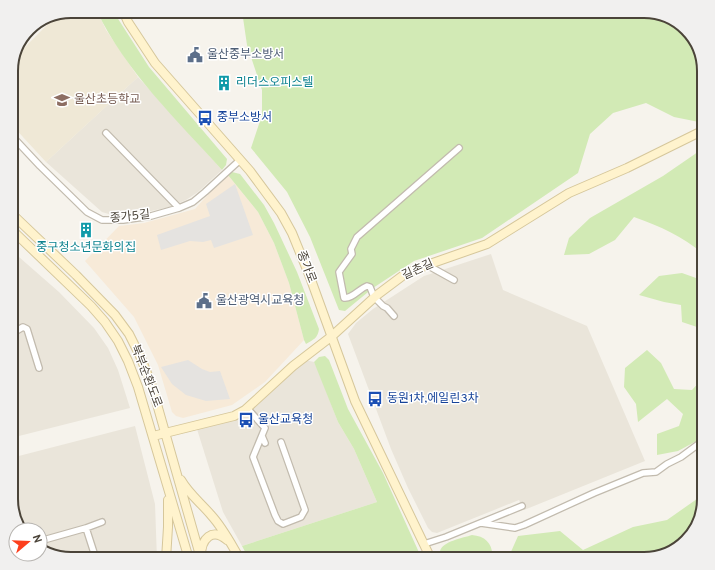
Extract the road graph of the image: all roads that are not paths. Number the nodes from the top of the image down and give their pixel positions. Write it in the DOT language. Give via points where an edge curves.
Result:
graph roads {
  1 [pos="126,18"];
  2 [pos="106,133"];
  3 [pos="697,133"];
  4 [pos="18,142"];
  5 [pos="459,148"];
  6 [pos="240,160"];
  7 [pos="179,208"];
  8 [pos="18,216"];
  9 [pos="18,220"];
  10 [pos="30,231"];
  11 [pos="18,235"];
  12 [pos="427,265"];
  13 [pos="454,280"];
  14 [pos="374,297"];
  15 [pos="394,316"];
  16 [pos="18,330"];
  17 [pos="332,336"];
  18 [pos="39,368"];
  19 [pos="247,408"];
  20 [pos="166,433"];
  21 [pos="153,436"];
  22 [pos="262,436"];
  23 [pos="281,442"];
  24 [pos="265,443"];
  25 [pos="697,445"];
  26 [pos="175,469"];
  27 [pos="166,483"];
  28 [pos="522,506"];
  29 [pos="102,522"];
  30 [pos="481,523"];
  31 [pos="86,528"];
  32 [pos="48,539"];
  33 [pos="231,543"];
  34 [pos="424,544"];
  35 [pos="94,552"];
  36 [pos="166,552"];
  37 [pos="187,552"];
  38 [pos="199,552"];
  39 [pos="202,552"];
  40 [pos="236,552"];
  41 [pos="428,552"];
  1 -- 6 [label="main road, 종가로" via="155,63"];
  2 -- 7 [label="street"];
  3 -- 12 [label="main road, 길촌길" via="570,193 487,244"];
  4 -- 7 [label="street, 종가5길" via="87,212 102,220 151,216"];
  5 -- 14 [label="street" via="357,237 351,249 352,254 339,272 342,295 349,298 367,286"];
  6 -- 7 [label="street, 종가5길" via="193,202"];
  6 -- 17 [label="main road, 종가로" via="265,189 292,233"];
  8 -- 10 [label="main road"];
  9 -- 10 [label="main road, 북부순환도로"];
  10 -- 20 [label="main road, 북부순환도로" via="99,297 129,334 151,383"];
  11 -- 21 [label="main road, 북부순환도로" via="91,306 118,341 138,387"];
  12 -- 13 [label="street"];
  12 -- 14 [label="main road, 길촌길" via="405,274"];
  14 -- 15 [label="street"];
  14 -- 17 [label="main road, 길촌길"];
  16 -- 18 [label="street" via="23,327 27,329"];
  17 -- 19 [label="main road, 길촌길" via="293,366"];
  17 -- 34 [label="main road, 종가로" via="355,401"];
  19 -- 20 [label="main road, 길촌길" via="234,416"];
  19 -- 22 [label="street" via="265,428"];
  20 -- 21 [label="main road, 길촌길"];
  20 -- 26 [label="main road, 북부순환도로"];
  21 -- 27 [label="main road, 북부순환도로"];
  22 -- 23 [label="street" via="253,457 275,515 283,524 301,517 305,510"];
  22 -- 24 [label="street"];
  25 -- 30 [label="street" via="656,472 636,476 524,525 514,528"];
  26 -- 33 [label="main road" via="187,490 212,515"];
  26 -- 38 [label="main road, 북부순환도로"];
  27 -- 36 [label="main road"];
  27 -- 37 [label="main road, 북부순환도로"];
  28 -- 30 [label="street"];
  29 -- 31 [label="street"];
  30 -- 34 [label="street"];
  31 -- 32 [label="street"];
  31 -- 35 [label="street"];
  33 -- 39 [label="main road" via="217,534 209,536 204,542"];
  33 -- 40 [label="main road"];
  34 -- 41 [label="main road, 종가로"];
}
